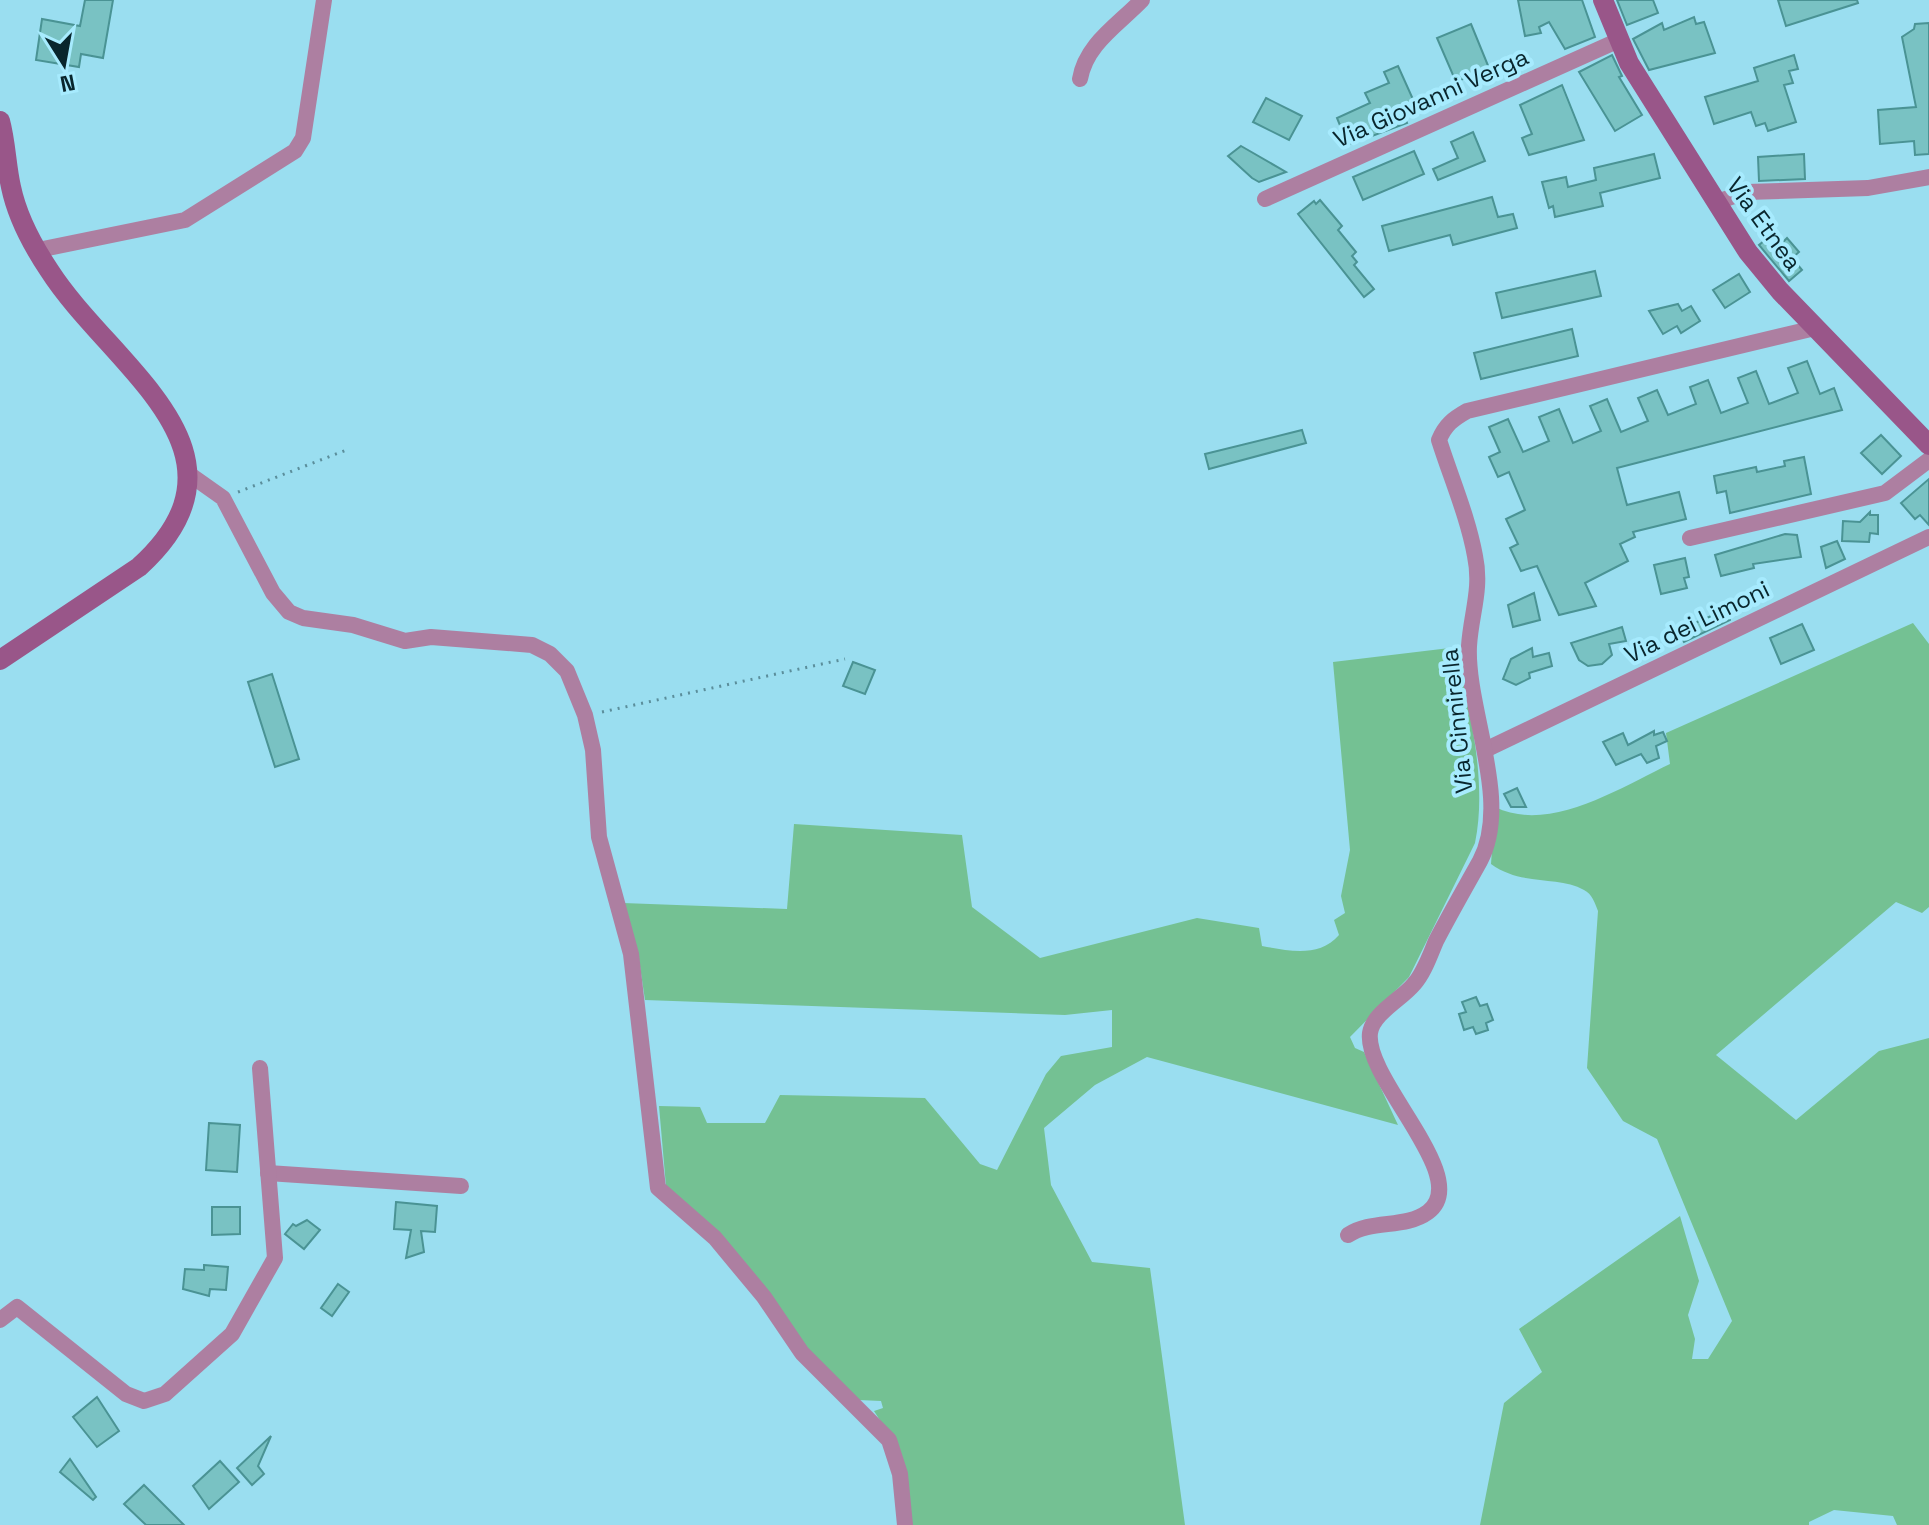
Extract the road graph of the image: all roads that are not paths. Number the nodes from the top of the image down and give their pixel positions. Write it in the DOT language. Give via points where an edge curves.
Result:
graph roads {
  1 [pos="324,0"];
  2 [pos="1142,0"];
  3 [pos="1603,0"];
  4 [pos="1617,41"];
  5 [pos="1080,79"];
  6 [pos="0,121"];
  7 [pos="1929,177"];
  8 [pos="1265,199"];
  9 [pos="1716,202"];
  10 [pos="38,250"];
  11 [pos="1815,328"];
  12 [pos="1929,445"];
  13 [pos="1929,460"];
  14 [pos="189,474"];
  15 [pos="1929,537"];
  16 [pos="1690,538"];
  17 [pos="0,660"];
  18 [pos="1485,750"];
  19 [pos="260,1068"];
  20 [pos="268,1173"];
  21 [pos="461,1186"];
  22 [pos="1348,1235"];
  23 [pos="0,1320"];
  24 [pos="905,1525"];
  1 -- 10 [label="street" via="303,138 288,157 185,220"];
  2 -- 5 [label="street" via="1095,44 1083,61"];
  3 -- 4 [label="street, Via Etnea"];
  4 -- 8 [label="street, Via Giovanni Verga"];
  4 -- 9 [label="street, Via Etnea"];
  6 -- 10 [label="street" via="16,207"];
  7 -- 9 [label="street" via="1868,188 1747,192"];
  9 -- 11 [label="street, Via Etnea" via="1748,252"];
  10 -- 14 [label="street" via="64,291 167,416 183,446"];
  11 -- 12 [label="street, Via Etnea"];
  11 -- 18 [label="street, Via Cinnirella" via="1467,411 1452,420 1439,440 1478,571 1470,658"];
  13 -- 16 [label="street" via="1885,493"];
  14 -- 17 [label="street" via="181,517 156,551"];
  14 -- 24 [label="street" via="223,498 273,593 289,612 405,641 431,637 532,645 567,671 593,750 599,837 631,954 658,1188 715,1238 802,1353 889,1440 900,1474"];
  15 -- 18 [label="street, Via dei Limoni"];
  18 -- 22 [label="street, Via Cinnirella" via="1490,800 1486,848 1415,983 1374,1022 1370,1035 1374,1056 1411,1129 1433,1156 1439,1193 1435,1206 1415,1220 1359,1228"];
  19 -- 20 [label="street"];
  20 -- 21 [label="street"];
  20 -- 23 [label="street" via="275,1258 232,1334 165,1394 144,1401 126,1394 17,1307"];
}
